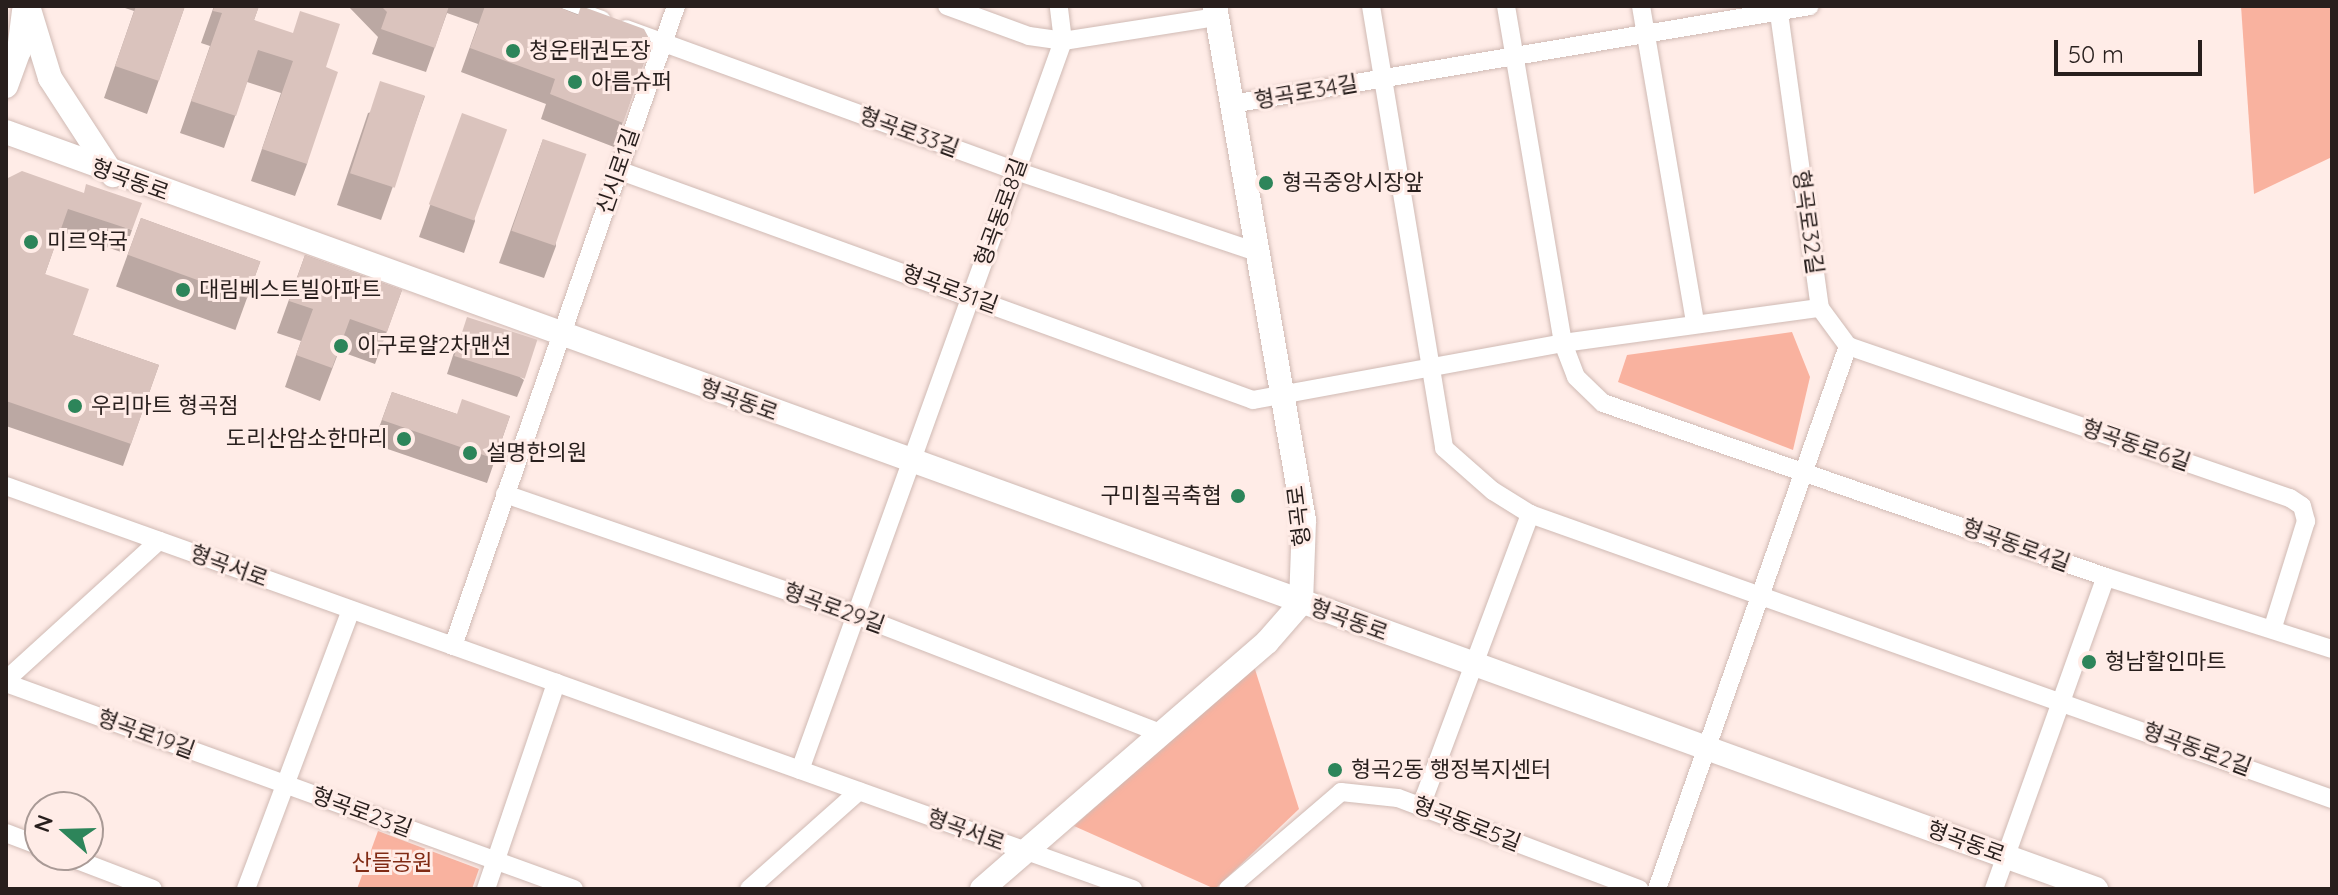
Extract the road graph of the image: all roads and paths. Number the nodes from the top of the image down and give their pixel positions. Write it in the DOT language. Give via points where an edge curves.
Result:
graph roads {
  1 [pos="26,6"];
  2 [pos="563,6"];
  3 [pos="676,6"];
  4 [pos="947,6"];
  5 [pos="1059,6"];
  6 [pos="1371,6"];
  7 [pos="1506,6"];
  8 [pos="1641,6"];
  9 [pos="1810,6"];
  10 [pos="1778,8"];
  11 [pos="1216,12"];
  12 [pos="1645,34"];
  13 [pos="1063,41"];
  14 [pos="663,42"];
  15 [pos="1515,56"];
  16 [pos="1381,79"];
  17 [pos="6,86"];
  18 [pos="1232,104"];
  19 [pos="6,132"];
  20 [pos="618,170"];
  21 [pos="1016,171"];
  22 [pos="113,175"];
  23 [pos="1257,252"];
  24 [pos="970,297"];
  25 [pos="1820,308"];
  26 [pos="1695,323"];
  27 [pos="561,336"];
  28 [pos="1563,343"];
  29 [pos="1848,346"];
  30 [pos="1429,365"];
  31 [pos="1282,398"];
  32 [pos="911,462"];
  33 [pos="1804,470"];
  34 [pos="6,486"];
  35 [pos="505,494"];
  36 [pos="1530,514"];
  37 [pos="159,541"];
  38 [pos="2106,577"];
  39 [pos="1760,594"];
  40 [pos="1301,603"];
  41 [pos="351,610"];
  42 [pos="856,615"];
  43 [pos="2273,627"];
  44 [pos="453,646"];
  45 [pos="2332,649"];
  46 [pos="1474,666"];
  47 [pos="6,682"];
  48 [pos="556,683"];
  49 [pos="2062,699"];
  50 [pos="1160,733"];
  51 [pos="1706,748"];
  52 [pos="800,770"];
  53 [pos="286,784"];
  54 [pos="859,791"];
  55 [pos="2332,799"];
  56 [pos="1421,806"];
  57 [pos="1027,851"];
  58 [pos="2006,857"];
  59 [pos="497,861"];
  60 [pos="104,870"];
  61 [pos="153,889"];
  62 [pos="246,889"];
  63 [pos="486,889"];
  64 [pos="574,889"];
  65 [pos="749,889"];
  66 [pos="982,889"];
  67 [pos="1133,889"];
  68 [pos="1228,889"];
  69 [pos="1639,889"];
  70 [pos="1657,889"];
  71 [pos="1994,889"];
  72 [pos="2096,889"];
  1 -- 17 [label="street" via="19,51"];
  1 -- 22 [label="street" via="50,78"];
  2 -- 14 [label="street, 형곡로33길"];
  3 -- 14 [label="street, 신시로1길"];
  4 -- 13 [label="street" via="1029,36"];
  5 -- 13 [label="street, 형곡동로8길"];
  6 -- 16 [label="street, 형곡로34길"];
  7 -- 15 [label="street"];
  8 -- 12 [label="street"];
  9 -- 10 [label="street, 형곡로34길"];
  10 -- 12 [label="street, 형곡로34길"];
  10 -- 25 [label="street, 형곡로32길"];
  11 -- 13 [label="street"];
  11 -- 18 [label="street, 형곡로"];
  12 -- 15 [label="street, 형곡로34길"];
  12 -- 26 [label="street"];
  13 -- 21 [label="street, 형곡동로8길"];
  14 -- 20 [label="street, 신시로1길"];
  14 -- 21 [label="street, 형곡로33길"];
  15 -- 16 [label="street, 형곡로34길"];
  15 -- 28 [label="street"];
  16 -- 18 [label="street, 형곡로34길"];
  16 -- 30 [label="street"];
  18 -- 23 [label="street, 형곡로"];
  19 -- 22 [label="street, 형곡동로"];
  20 -- 24 [label="street, 형곡로31길"];
  20 -- 27 [label="street, 신시로1길"];
  21 -- 23 [label="street, 형곡로33길"];
  21 -- 24 [label="street, 형곡동로8길"];
  22 -- 27 [label="street, 형곡동로"];
  23 -- 31 [label="street, 형곡로"];
  24 -- 31 [label="street, 형곡로31길" via="1253,400"];
  24 -- 32 [label="street, 형곡동로8길"];
  25 -- 26 [label="street"];
  25 -- 29 [label="street"];
  26 -- 28 [label="street"];
  27 -- 32 [label="street, 형곡동로"];
  27 -- 35 [label="street"];
  28 -- 30 [label="street"];
  28 -- 33 [label="street" via="1576,377 1603,403"];
  29 -- 33 [label="street"];
  29 -- 43 [label="street, 형곡동로6길" via="2297,503 2306,521"];
  30 -- 31 [label="street"];
  30 -- 36 [label="street" via="1444,448 1493,491"];
  31 -- 40 [label="street, 형곡로" via="1304,520"];
  32 -- 40 [label="street, 형곡동로"];
  32 -- 42 [label="street"];
  33 -- 38 [label="street, 형곡동로4길"];
  33 -- 39 [label="street"];
  34 -- 37 [label="street, 형곡서로"];
  35 -- 42 [label="street, 형곡로29길"];
  35 -- 44 [label="street"];
  36 -- 39 [label="street"];
  36 -- 46 [label="street"];
  37 -- 41 [label="street, 형곡서로"];
  37 -- 47 [label="street, 형곡로19길"];
  38 -- 43 [label="street"];
  38 -- 49 [label="street"];
  39 -- 49 [label="street"];
  39 -- 51 [label="street"];
  40 -- 46 [label="street, 형곡동로"];
  40 -- 50 [label="street" via="1267,642"];
  41 -- 44 [label="street, 형곡서로"];
  41 -- 53 [label="street, 형곡로23길"];
  42 -- 50 [label="street, 형곡로29길"];
  42 -- 52 [label="street"];
  43 -- 45 [label="street"];
  44 -- 48 [label="street, 형곡서로"];
  46 -- 51 [label="street, 형곡동로"];
  46 -- 56 [label="street"];
  47 -- 53 [label="street, 형곡로19길"];
  48 -- 52 [label="street, 형곡서로"];
  48 -- 59 [label="street"];
  49 -- 55 [label="street, 형곡동로2길"];
  49 -- 58 [label="street"];
  50 -- 57 [label="street"];
  51 -- 58 [label="street, 형곡동로"];
  51 -- 70 [label="street"];
  52 -- 54 [label="street, 형곡서로"];
  53 -- 59 [label="street, 형곡로23길"];
  53 -- 62 [label="street, 형곡로23길"];
  54 -- 57 [label="street, 형곡서로"];
  54 -- 65 [label="street"];
  56 -- 68 [label="street, 형곡동로5길" via="1341,792"];
  56 -- 69 [label="street, 형곡동로5길"];
  57 -- 66 [label="street"];
  57 -- 67 [label="street, 형곡서로"];
  58 -- 71 [label="street"];
  58 -- 72 [label="street, 형곡동로"];
  59 -- 63 [label="street"];
  59 -- 64 [label="street, 형곡로23길"];
  60 -- 61 [label="street"];
}
